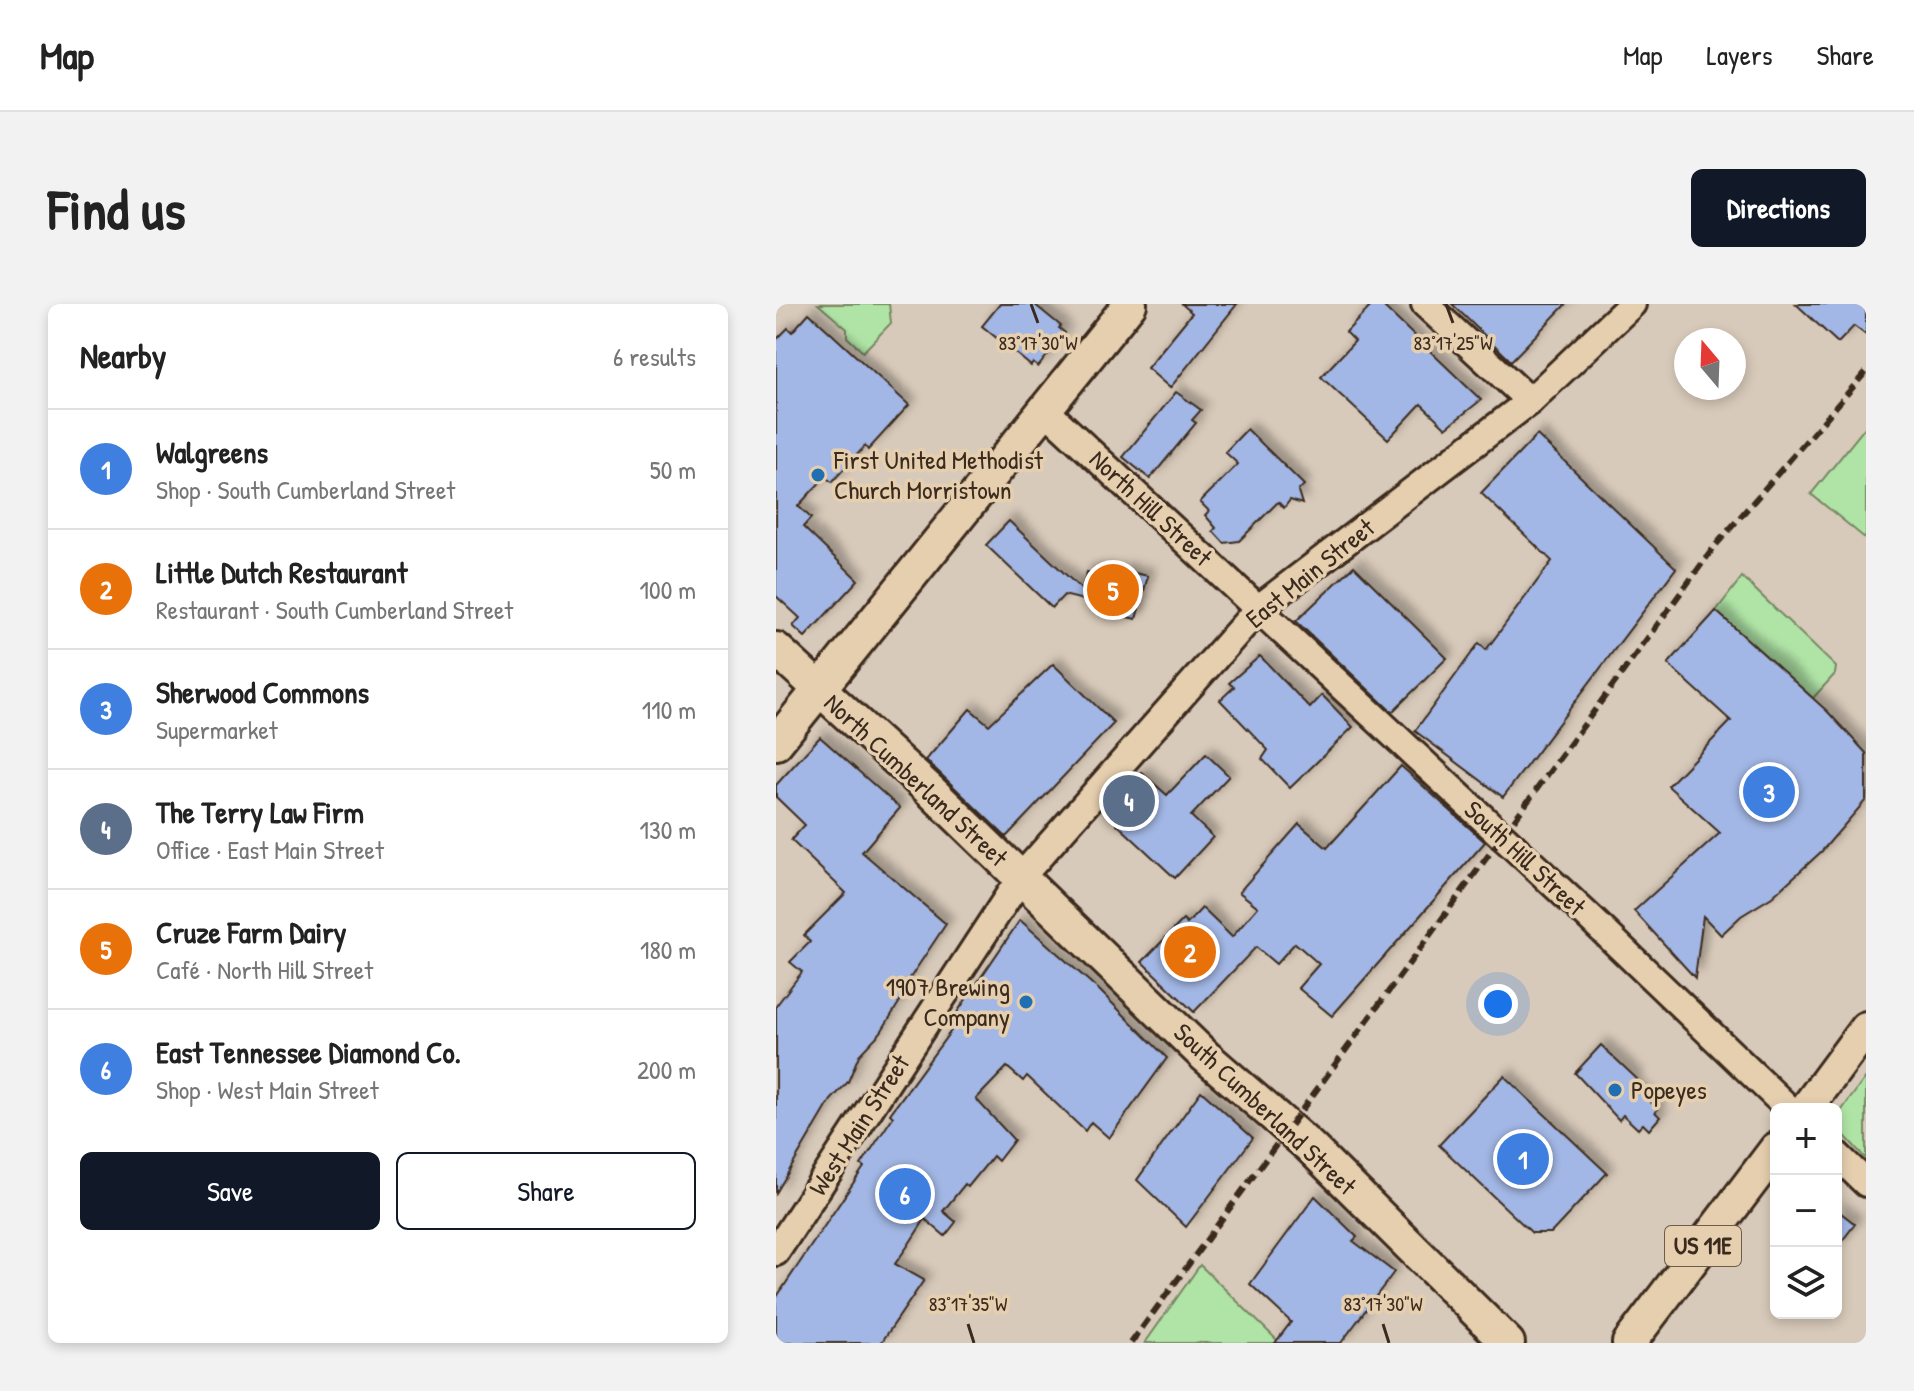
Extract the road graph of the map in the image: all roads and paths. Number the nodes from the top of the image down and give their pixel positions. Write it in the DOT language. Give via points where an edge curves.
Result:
graph roads {
  1 [pos="1130,304"];
  2 [pos="1425,304"];
  3 [pos="1632,304"];
  4 [pos="1530,401"];
  5 [pos="1043,408"];
  6 [pos="1259,608"];
  7 [pos="776,649"];
  8 [pos="817,689"];
  9 [pos="776,743"];
  10 [pos="1021,877"];
  11 [pos="1866,1028"];
  12 [pos="1783,1103"];
  13 [pos="1810,1103"];
  14 [pos="1770,1157"];
  15 [pos="1842,1160"];
  16 [pos="1866,1183"];
  17 [pos="776,1252"];
  18 [pos="1508,1343"];
  19 [pos="1629,1343"];
  1 -- 5 [label="main road"];
  2 -- 4 [label="street"];
  3 -- 4 [label="street, East Main Street"];
  4 -- 6 [label="street, East Main Street"];
  5 -- 6 [label="street, North Hill Street"];
  5 -- 8 [label="main road"];
  6 -- 10 [label="street, East Main Street"];
  6 -- 12 [label="street, South Hill Street"];
  7 -- 8 [label="main road, North Cumberland Street"];
  8 -- 9 [label="main road"];
  8 -- 10 [label="main road, North Cumberland Street"];
  10 -- 17 [label="street, West Main Street"];
  10 -- 18 [label="main road, South Cumberland Street" via="1205,1056 1310,1147"];
  11 -- 13 [label="main road"];
  14 -- 19 [label="main road, US 11E"];
  15 -- 16 [label="street"];
}
